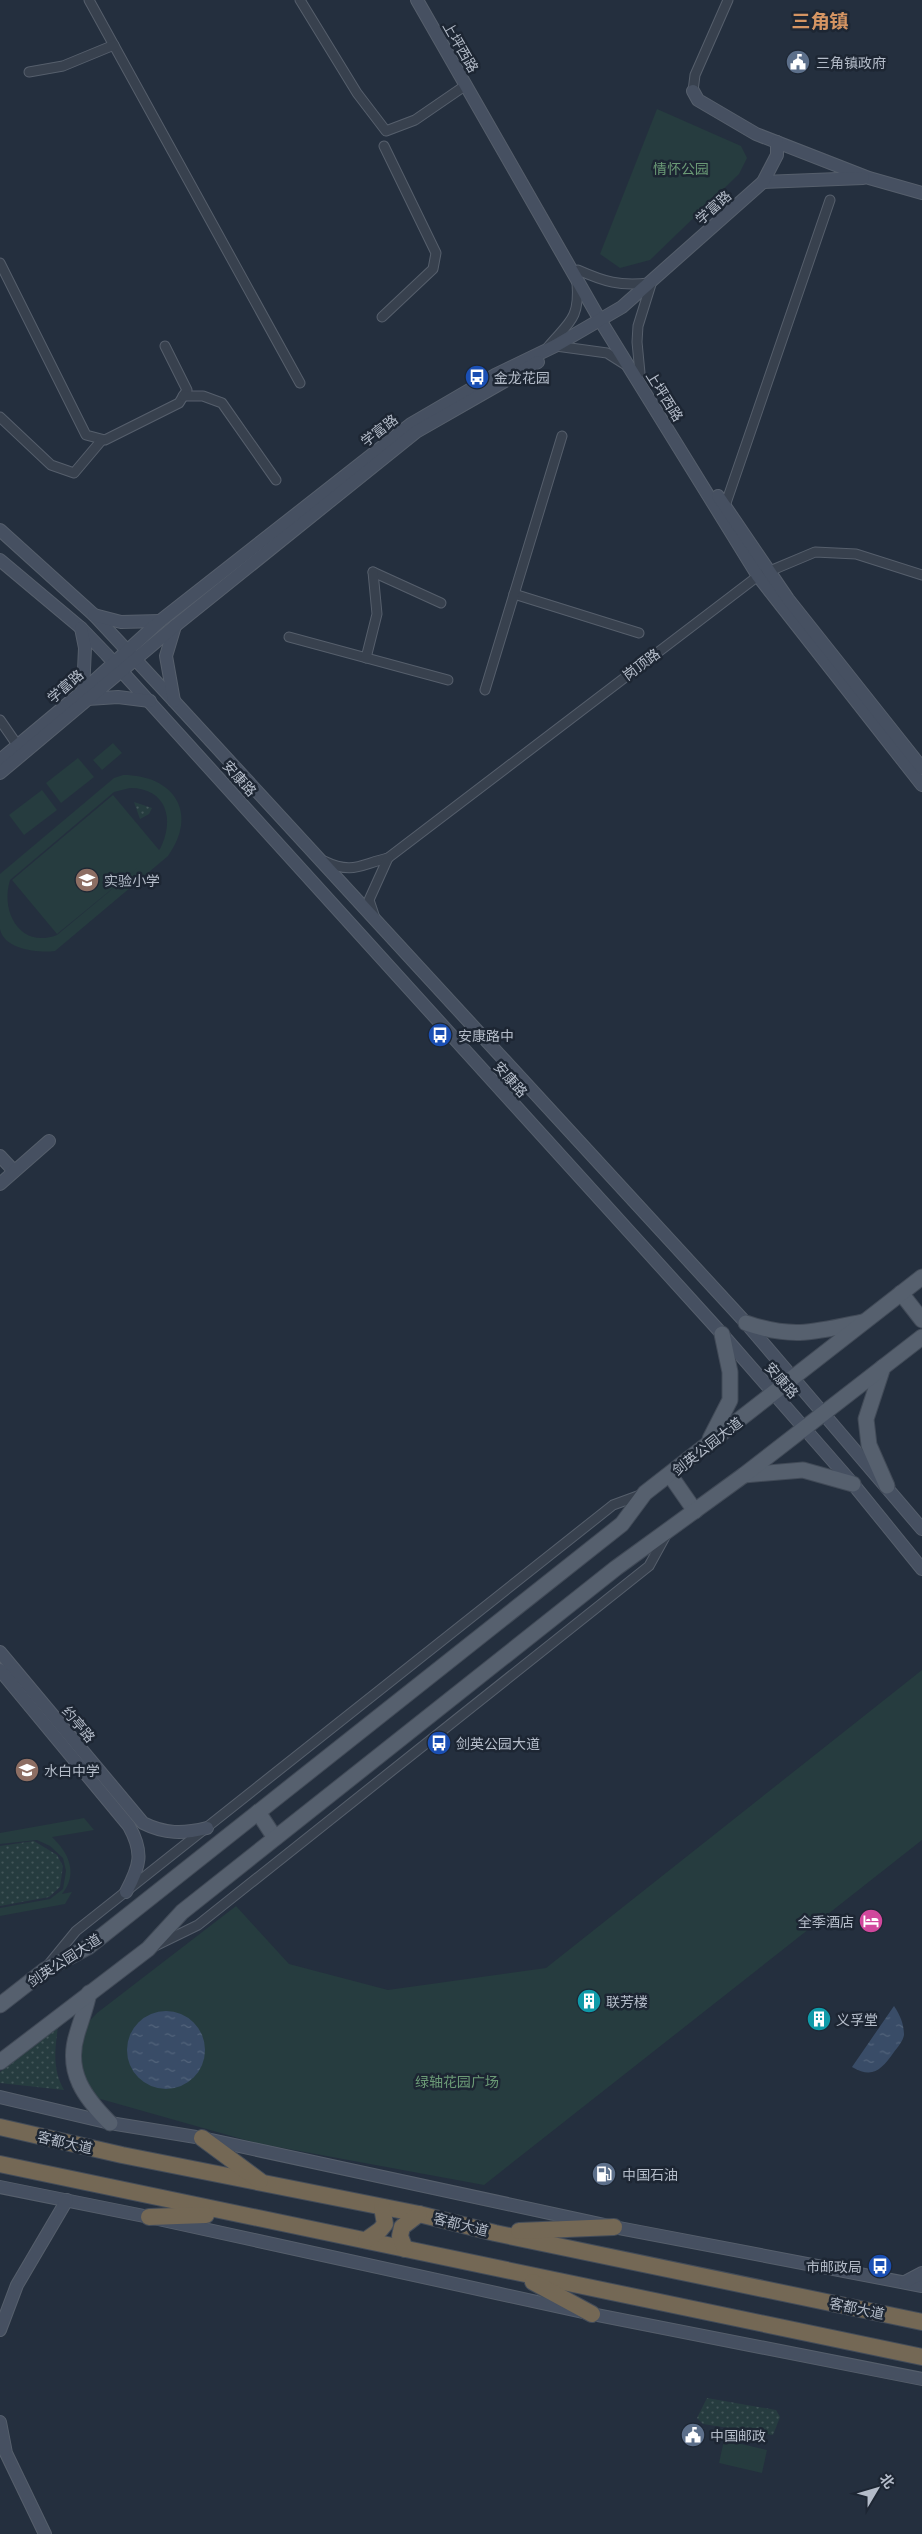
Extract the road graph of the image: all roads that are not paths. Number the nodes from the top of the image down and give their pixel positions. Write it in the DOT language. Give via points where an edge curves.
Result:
graph roads {
  1 [pos="89,0"];
  2 [pos="300,0"];
  3 [pos="417,0"];
  4 [pos="424,0"];
  5 [pos="728,0"];
  6 [pos="114,45"];
  7 [pos="29,72"];
  8 [pos="466,85"];
  9 [pos="693,91"];
  10 [pos="777,142"];
  11 [pos="384,146"];
  12 [pos="869,178"];
  13 [pos="763,182"];
  14 [pos="922,193"];
  15 [pos="830,200"];
  16 [pos="0,263"];
  17 [pos="577,275"];
  18 [pos="651,282"];
  19 [pos="382,317"];
  20 [pos="604,322"];
  21 [pos="166,346"];
  22 [pos="551,347"];
  23 [pos="635,370"];
  24 [pos="300,383"];
  25 [pos="183,396"];
  26 [pos="0,417"];
  27 [pos="562,436"];
  28 [pos="101,441"];
  29 [pos="276,480"];
  30 [pos="725,506"];
  31 [pos="0,530"];
  32 [pos="0,560"];
  33 [pos="763,574"];
  34 [pos="922,575"];
  35 [pos="514,594"];
  36 [pos="441,603"];
  37 [pos="94,615"];
  38 [pos="160,621"];
  39 [pos="175,626"];
  40 [pos="82,628"];
  41 [pos="639,633"];
  42 [pos="290,637"];
  43 [pos="131,655"];
  44 [pos="366,658"];
  45 [pos="122,671"];
  46 [pos="448,680"];
  47 [pos="485,690"];
  48 [pos="86,695"];
  49 [pos="150,701"];
  50 [pos="174,701"];
  51 [pos="0,720"];
  52 [pos="207,736"];
  53 [pos="18,746"];
  54 [pos="192,748"];
  55 [pos="0,760"];
  56 [pos="922,768"];
  57 [pos="0,773"];
  58 [pos="922,785"];
  59 [pos="388,858"];
  60 [pos="320,860"];
  61 [pos="375,920"];
  62 [pos="49,1142"];
  63 [pos="0,1156"];
  64 [pos="14,1171"];
  65 [pos="0,1184"];
  66 [pos="922,1277"];
  67 [pos="901,1293"];
  68 [pos="922,1320"];
  69 [pos="866,1322"];
  70 [pos="746,1323"];
  71 [pos="722,1334"];
  72 [pos="922,1337"];
  73 [pos="883,1367"];
  74 [pos="793,1378"];
  75 [pos="774,1394"];
  76 [pos="824,1413"];
  77 [pos="804,1428"];
  78 [pos="706,1446"];
  79 [pos="670,1475"];
  80 [pos="744,1475"];
  81 [pos="853,1484"];
  82 [pos="887,1486"];
  83 [pos="645,1494"];
  84 [pos="695,1511"];
  85 [pos="922,1529"];
  86 [pos="667,1532"];
  87 [pos="922,1569"];
  88 [pos="0,1652"];
  89 [pos="0,1670"];
  90 [pos="258,1812"];
  91 [pos="132,1820"];
  92 [pos="207,1828"];
  93 [pos="275,1838"];
  94 [pos="126,1892"];
  95 [pos="148,1949"];
  96 [pos="45,1970"];
  97 [pos="89,1993"];
  98 [pos="0,2005"];
  99 [pos="0,2062"];
  100 [pos="0,2097"];
  101 [pos="110,2123"];
  102 [pos="0,2127"];
  103 [pos="202,2138"];
  104 [pos="0,2164"];
  105 [pos="264,2184"];
  106 [pos="0,2187"];
  107 [pos="67,2200"];
  108 [pos="382,2207"];
  109 [pos="419,2214"];
  110 [pos="235,2215"];
  111 [pos="148,2217"];
  112 [pos="614,2227"];
  113 [pos="495,2233"];
  114 [pos="366,2240"];
  115 [pos="405,2248"];
  116 [pos="518,2273"];
  117 [pos="922,2273"];
  118 [pos="905,2282"];
  119 [pos="922,2286"];
  120 [pos="592,2314"];
  121 [pos="922,2322"];
  122 [pos="0,2330"];
  123 [pos="922,2357"];
  124 [pos="922,2380"];
  125 [pos="0,2422"];
  126 [pos="45,2534"];
  1 -- 6 [label="street"];
  2 -- 8 [label="street" via="357,93 386,131 415,120"];
  3 -- 8 [label="street, 上坪西路"];
  4 -- 17 [label="street, 上坪西路"];
  5 -- 9 [label="street" via="695,75"];
  6 -- 7 [label="street" via="63,66"];
  6 -- 24 [label="street"];
  8 -- 17 [label="street, 上坪西路"];
  9 -- 10 [label="street" via="698,100 756,134"];
  10 -- 12 [label="street"];
  10 -- 13 [label="street, 学富路" via="777,155"];
  11 -- 19 [label="street" via="436,253 433,269"];
  12 -- 13 [label="street"];
  12 -- 14 [label="street"];
  13 -- 18 [label="street, 学富路"];
  15 -- 30 [label="street"];
  16 -- 28 [label="street" via="86,435"];
  17 -- 18 [label="street" via="624,286"];
  17 -- 20 [label="street, 上坪西路"];
  17 -- 22 [label="street" via="578,299 572,322"];
  18 -- 20 [label="street, 学富路"];
  18 -- 23 [label="street" via="638,326"];
  20 -- 22 [label="street, 学富路"];
  20 -- 23 [label="street, 上坪西路"];
  20 -- 39 [label="street, 学富路" via="416,432"];
  21 -- 25 [label="street" via="187,390"];
  22 -- 23 [label="street" via="607,353"];
  22 -- 38 [label="street, 学富路" via="411,424"];
  23 -- 30 [label="street, 上坪西路"];
  23 -- 33 [label="street, 上坪西路"];
  25 -- 28 [label="street" via="179,403"];
  25 -- 29 [label="street" via="203,396 222,403"];
  26 -- 28 [label="street" via="52,465 74,473"];
  27 -- 35 [label="street"];
  30 -- 33 [label="street, 上坪西路"];
  31 -- 37 [label="street, 安康路"];
  32 -- 40 [label="street, 安康路"];
  33 -- 34 [label="street, 岗顶路" via="814,552 856,554"];
  33 -- 56 [label="street, 上坪西路"];
  33 -- 58 [label="street, 上坪西路"];
  33 -- 59 [label="street, 岗顶路"];
  35 -- 41 [label="street"];
  35 -- 47 [label="street"];
  36 -- 44 [label="street" via="373,572 377,614"];
  37 -- 38 [label="street" via="121,622"];
  37 -- 43 [label="street, 安康路"];
  38 -- 43 [label="street, 学富路"];
  39 -- 43 [label="street, 学富路"];
  39 -- 50 [label="street" via="166,656"];
  40 -- 45 [label="street, 安康路"];
  40 -- 48 [label="street"];
  42 -- 44 [label="street"];
  43 -- 45 [label="street, 学富路"];
  43 -- 48 [label="street, 学富路"];
  43 -- 50 [label="street, 安康路"];
  44 -- 46 [label="street"];
  45 -- 48 [label="street, 学富路"];
  45 -- 49 [label="street, 安康路"];
  48 -- 49 [label="street"];
  48 -- 53 [label="street, 学富路"];
  48 -- 57 [label="street, 学富路"];
  49 -- 54 [label="street, 安康路"];
  50 -- 52 [label="street, 安康路"];
  51 -- 53 [label="street"];
  52 -- 54 [label="street"];
  52 -- 60 [label="street, 安康路"];
  53 -- 55 [label="street, 学富路"];
  54 -- 71 [label="street, 安康路"];
  59 -- 60 [label="street" via="366,866 340,869"];
  59 -- 61 [label="street" via="369,900"];
  60 -- 61 [label="street, 安康路"];
  61 -- 70 [label="street, 安康路"];
  62 -- 64 [label="street"];
  63 -- 64 [label="street"];
  64 -- 65 [label="street"];
  66 -- 67 [label="main road, 剑英公园大道"];
  67 -- 68 [label="main road"];
  67 -- 69 [label="main road, 剑英公园大道"];
  69 -- 70 [label="main road" via="805,1334 786,1334"];
  69 -- 74 [label="main road, 剑英公园大道"];
  70 -- 74 [label="street, 安康路"];
  71 -- 75 [label="street, 安康路"];
  71 -- 78 [label="main road" via="730,1372 730,1400"];
  72 -- 73 [label="main road"];
  73 -- 76 [label="main road"];
  73 -- 82 [label="main road" via="866,1419 869,1445"];
  74 -- 75 [label="main road, 剑英公园大道"];
  74 -- 76 [label="street, 安康路"];
  75 -- 77 [label="street, 安康路"];
  75 -- 78 [label="main road, 剑英公园大道"];
  76 -- 77 [label="main road"];
  76 -- 82 [label="street, 安康路"];
  77 -- 80 [label="main road"];
  77 -- 81 [label="street, 安康路"];
  78 -- 79 [label="main road, 剑英公园大道"];
  79 -- 83 [label="main road, 剑英公园大道"];
  79 -- 84 [label="main road"];
  80 -- 81 [label="main road" via="803,1470"];
  80 -- 84 [label="main road"];
  81 -- 87 [label="street, 安康路"];
  82 -- 85 [label="street, 安康路"];
  83 -- 90 [label="main road, 剑英公园大道" via="622,1524"];
  83 -- 92 [label="street" via="613,1505"];
  84 -- 86 [label="main road"];
  86 -- 93 [label="main road" via="616,1568"];
  86 -- 95 [label="street" via="649,1566 198,1925"];
  88 -- 91 [label="street, 约亭路"];
  89 -- 91 [label="street, 约亭路"];
  90 -- 93 [label="main road"];
  90 -- 96 [label="main road, 剑英公园大道" via="88,1947"];
  91 -- 92 [label="street" via="169,1833 186,1834"];
  91 -- 94 [label="street" via="139,1854 138,1869"];
  92 -- 94 [label="street"];
  93 -- 95 [label="main road" via="182,1912"];
  94 -- 96 [label="street" via="76,1931"];
  95 -- 97 [label="main road"];
  96 -- 98 [label="main road, 剑英公园大道"];
  97 -- 99 [label="main road"];
  97 -- 101 [label="main road" via="72,2052 74,2069 83,2093"];
  100 -- 101 [label="street"];
  101 -- 103 [label="street"];
  102 -- 105 [label="highway, 客都大道"];
  103 -- 105 [label="highway"];
  103 -- 112 [label="street"];
  104 -- 110 [label="highway"];
  105 -- 108 [label="highway, 客都大道"];
  106 -- 107 [label="street"];
  107 -- 111 [label="street"];
  107 -- 122 [label="street" via="17,2285"];
  108 -- 109 [label="highway, 客都大道"];
  108 -- 114 [label="highway" via="385,2224"];
  109 -- 113 [label="highway, 客都大道"];
  109 -- 115 [label="highway" via="402,2227 400,2236"];
  110 -- 111 [label="highway"];
  110 -- 114 [label="highway"];
  111 -- 120 [label="street"];
  112 -- 113 [label="highway"];
  112 -- 118 [label="street"];
  113 -- 121 [label="highway, 客都大道"];
  114 -- 115 [label="highway"];
  115 -- 116 [label="highway"];
  116 -- 120 [label="highway"];
  116 -- 123 [label="highway"];
  117 -- 118 [label="street"];
  118 -- 119 [label="street"];
  120 -- 124 [label="street"];
  125 -- 126 [label="street" via="6,2453"];
}
